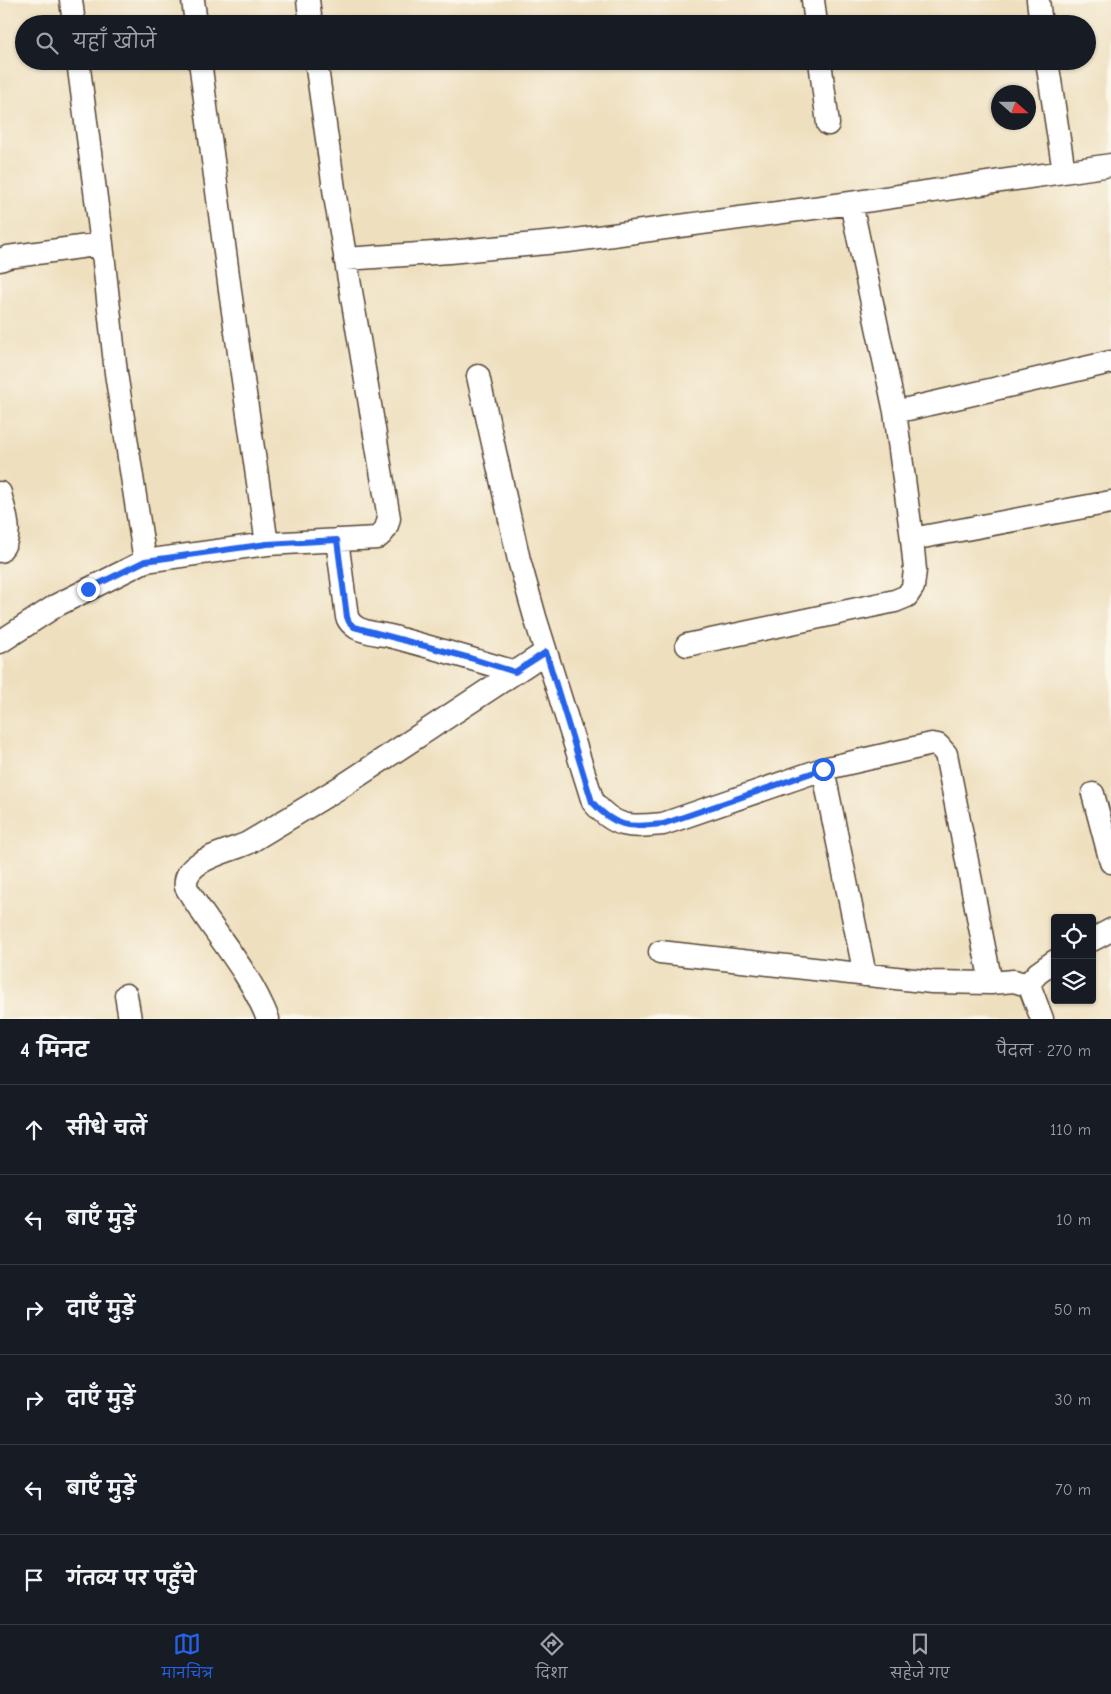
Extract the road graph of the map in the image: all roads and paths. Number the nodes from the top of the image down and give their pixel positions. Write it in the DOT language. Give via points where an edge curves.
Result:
graph roads {
  1 [pos="70,0"];
  2 [pos="193,0"];
  3 [pos="308,0"];
  4 [pos="813,0"];
  5 [pos="1038,0"];
  6 [pos="72,15"];
  7 [pos="195,15"];
  8 [pos="310,15"];
  9 [pos="815,15"];
  10 [pos="1040,15"];
  11 [pos="79,70"];
  12 [pos="201,70"];
  13 [pos="317,70"];
  14 [pos="821,70"];
  15 [pos="1048,70"];
  16 [pos="828,124"];
  17 [pos="1111,165"];
  18 [pos="1064,172"];
  19 [pos="851,203"];
  20 [pos="102,244"];
  21 [pos="345,259"];
  22 [pos="0,260"];
  23 [pos="1111,362"];
  24 [pos="478,376"];
  25 [pos="895,412"];
  26 [pos="0,493"];
  27 [pos="1111,502"];
  28 [pos="912,539"];
  29 [pos="337,540"];
  30 [pos="267,544"];
  31 [pos="0,551"];
  32 [pos="145,561"];
  33 [pos="0,642"];
  34 [pos="687,645"];
  35 [pos="546,652"];
  36 [pos="515,672"];
  37 [pos="823,769"];
  38 [pos="1093,794"];
  39 [pos="1111,862"];
  40 [pos="1111,930"];
  41 [pos="1096,938"];
  42 [pos="660,952"];
  43 [pos="1051,964"];
  44 [pos="865,975"];
  45 [pos="991,983"];
  46 [pos="1027,986"];
  47 [pos="126,995"];
  48 [pos="130,1019"];
  49 [pos="268,1019"];
  50 [pos="1042,1019"];
  1 -- 6 [label="street"];
  2 -- 7 [label="street"];
  3 -- 8 [label="street"];
  4 -- 9 [label="street"];
  5 -- 10 [label="street"];
  11 -- 20 [label="street"];
  12 -- 30 [label="street"];
  13 -- 21 [label="street"];
  14 -- 16 [label="street"];
  15 -- 18 [label="street"];
  17 -- 18 [label="street"];
  18 -- 19 [label="street"];
  19 -- 21 [label="street" via="568,241"];
  19 -- 25 [label="street"];
  20 -- 22 [label="street"];
  20 -- 32 [label="street" via="116,373"];
  21 -- 29 [label="street" via="389,518 387,527 377,538"];
  23 -- 25 [label="street"];
  24 -- 35 [label="street" via="519,560"];
  25 -- 28 [label="street"];
  26 -- 31 [label="street" via="9,532 8,540"];
  27 -- 28 [label="street"];
  28 -- 34 [label="street" via="915,579 907,596"];
  29 -- 30 [label="street"];
  29 -- 36 [label="street" via="347,617 354,627"];
  30 -- 32 [label="street"];
  32 -- 33 [label="street" via="57,605"];
  35 -- 36 [label="street"];
  35 -- 37 [label="street" via="592,802 616,822 628,826 663,824"];
  36 -- 49 [label="street" via="344,785 248,843 207,859 190,870 186,887 243,969"];
  37 -- 44 [label="street"];
  37 -- 45 [label="street" via="932,744 943,749"];
  38 -- 39 [label="street"];
  40 -- 41 [label="street"];
  42 -- 44 [label="street"];
  43 -- 46 [label="street"];
  44 -- 45 [label="street" via="932,982"];
  45 -- 46 [label="street" via="1014,981"];
  46 -- 50 [label="street"];
  47 -- 48 [label="street"];
}
